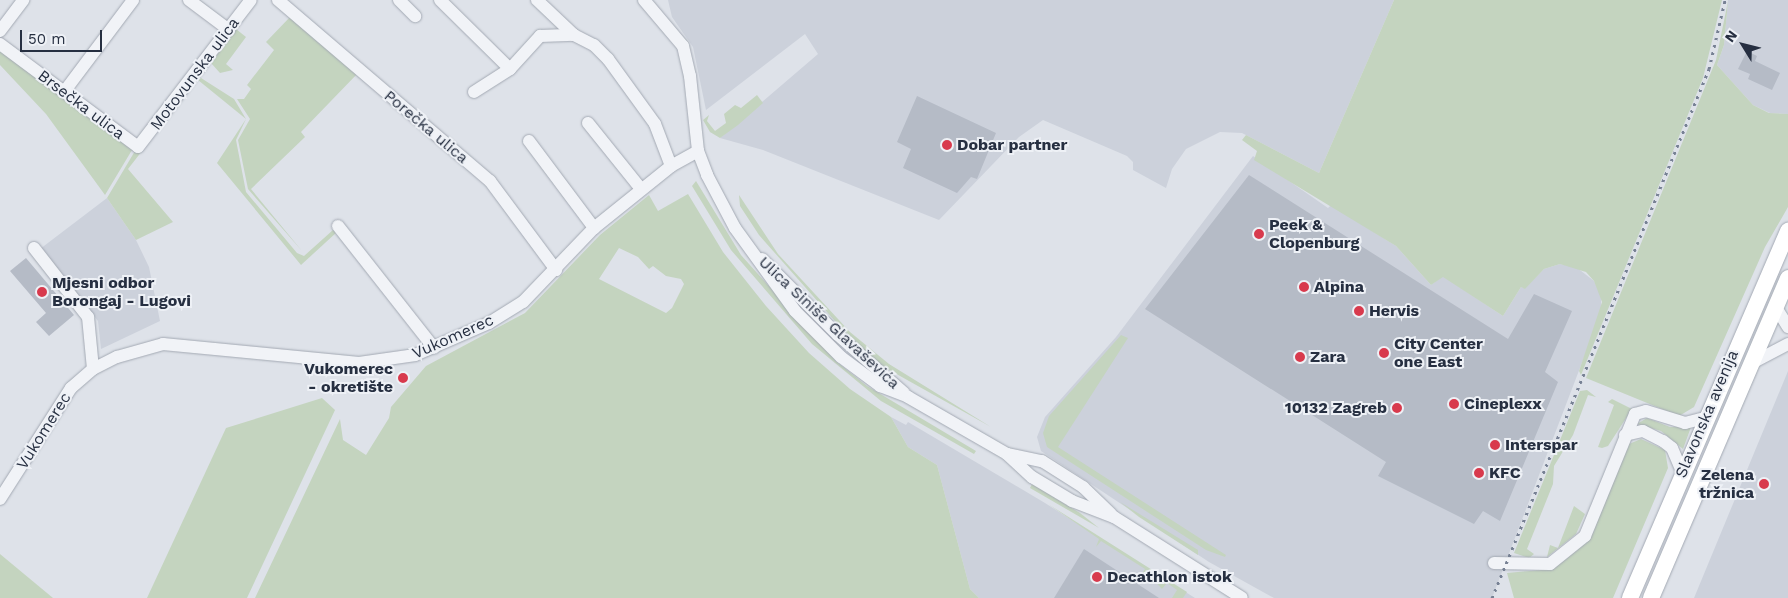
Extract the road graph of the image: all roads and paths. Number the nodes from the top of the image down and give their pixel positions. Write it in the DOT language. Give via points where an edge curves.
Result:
graph roads {
  1 [pos="24,0"];
  2 [pos="134,0"];
  3 [pos="189,0"];
  4 [pos="251,0"];
  5 [pos="278,0"];
  6 [pos="399,0"];
  7 [pos="440,0"];
  8 [pos="537,0"];
  9 [pos="644,0"];
  10 [pos="415,16"];
  11 [pos="228,30"];
  12 [pos="0,32"];
  13 [pos="574,35"];
  14 [pos="0,44"];
  15 [pos="510,69"];
  16 [pos="64,92"];
  17 [pos="474,92"];
  18 [pos="588,123"];
  19 [pos="529,141"];
  20 [pos="138,147"];
  21 [pos="698,151"];
  22 [pos="670,166"];
  23 [pos="641,189"];
  24 [pos="338,226"];
  25 [pos="594,228"];
  26 [pos="1788,231"];
  27 [pos="34,248"];
  28 [pos="556,270"];
  29 [pos="1788,278"];
  30 [pos="1775,306"];
  31 [pos="1788,327"];
  32 [pos="1788,344"];
  33 [pos="434,348"];
  34 [pos="1750,364"];
  35 [pos="93,369"];
  36 [pos="1705,418"];
  37 [pos="1625,435"];
  38 [pos="1007,454"];
  39 [pos="1682,471"];
  40 [pos="0,499"];
  41 [pos="1114,517"];
  42 [pos="1494,563"];
  43 [pos="1242,598"];
  44 [pos="1630,598"];
  45 [pos="1651,598"];
  1 -- 12 [label="street"];
  2 -- 16 [label="street"];
  3 -- 11 [label="street"];
  4 -- 11 [label="street, Motovunska ulica"];
  5 -- 28 [label="street, Porečka ulica" via="490,182"];
  6 -- 10 [label="street"];
  7 -- 15 [label="street"];
  8 -- 13 [label="street"];
  9 -- 21 [label="street, Ulica Siniše Glavaševića" via="683,46 690,76"];
  11 -- 20 [label="street, Motovunska ulica"];
  13 -- 15 [label="street" via="540,36"];
  13 -- 22 [label="street" via="608,59 655,124"];
  14 -- 16 [label="street, Brsečka ulica"];
  15 -- 17 [label="street"];
  16 -- 20 [label="street, Brsečka ulica"];
  18 -- 23 [label="street"];
  19 -- 25 [label="street"];
  21 -- 22 [label="street, Vukomerec"];
  21 -- 38 [label="street, Ulica Siniše Glavaševića" via="707,175 750,250 790,305 841,357 880,386 908,397"];
  22 -- 23 [label="street, Vukomerec"];
  23 -- 25 [label="street, Vukomerec"];
  24 -- 33 [label="street"];
  25 -- 28 [label="street, Vukomerec"];
  26 -- 36 [label="main road, Slavonska avenija"];
  27 -- 35 [label="street" via="88,317 92,328"];
  28 -- 33 [label="street, Vukomerec" via="522,302 490,323"];
  29 -- 30 [label="main road, Slavonska avenija"];
  30 -- 31 [label="street"];
  30 -- 34 [label="main road, Slavonska avenija"];
  32 -- 34 [label="street"];
  33 -- 35 [label="street, Vukomerec" via="410,357 359,364 163,344 136,350"];
  34 -- 45 [label="main road, Slavonska avenija"];
  35 -- 40 [label="street, Vukomerec" via="64,397"];
  36 -- 37 [label="street" via="1674,422 1646,410 1630,421"];
  36 -- 39 [label="main road, Slavonska avenija"];
  37 -- 39 [label="street" via="1643,431 1663,441 1672,448"];
  37 -- 42 [label="street" via="1585,536 1550,564"];
  38 -- 41 [label="street, Ulica Siniše Glavaševića" via="1032,477 1072,501"];
  38 -- 41 [label="street, Ulica Siniše Glavaševića" via="1042,461 1083,487"];
  39 -- 44 [label="main road, Slavonska avenija"];
  41 -- 43 [label="street, Ulica Siniše Glavaševića"];
}
